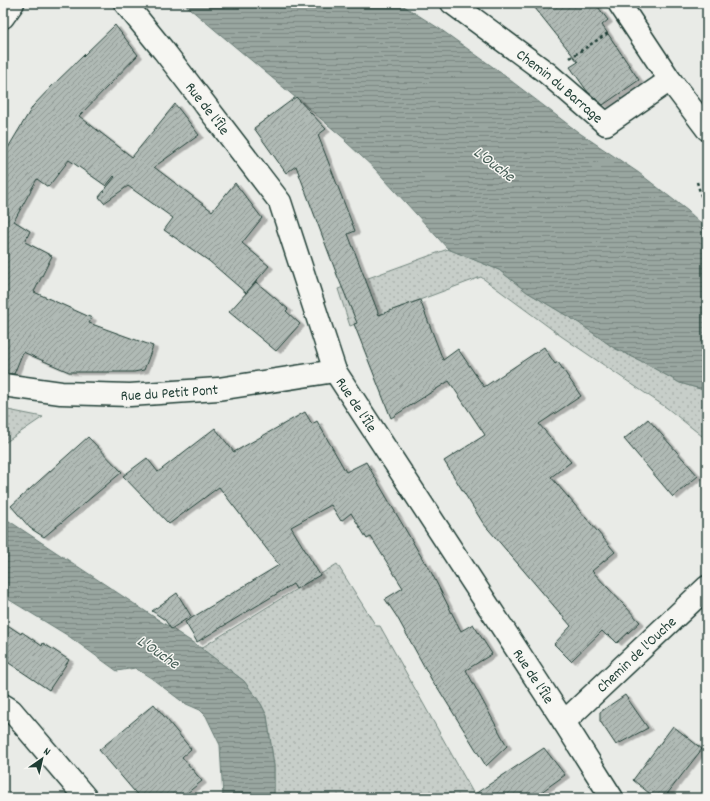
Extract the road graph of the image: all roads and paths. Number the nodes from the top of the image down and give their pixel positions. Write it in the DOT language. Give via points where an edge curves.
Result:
graph roads {
  1 [pos="13,3"];
  2 [pos="125,3"];
  3 [pos="452,3"];
  4 [pos="625,11"];
  5 [pos="3,17"];
  6 [pos="547,73"];
  7 [pos="670,80"];
  8 [pos="707,129"];
  9 [pos="697,182"];
  10 [pos="707,205"];
  11 [pos="335,371"];
  12 [pos="3,384"];
  13 [pos="707,587"];
  14 [pos="3,704"];
  15 [pos="564,722"];
  16 [pos="86,798"];
  17 [pos="612,798"];
  1 -- 5 [label="street"];
  2 -- 11 [label="street, Rue de l'Île" via="280,202"];
  3 -- 6 [label="street, Chemin du Barrage"];
  4 -- 6 [label="path"];
  4 -- 7 [label="street"];
  6 -- 7 [label="street, Chemin du Barrage" via="606,124"];
  7 -- 8 [label="street"];
  9 -- 10 [label="path"];
  11 -- 12 [label="street, Rue du Petit Pont" via="218,389 130,395 61,393"];
  11 -- 15 [label="street, Rue de l'Île"];
  13 -- 15 [label="street, Chemin de l'Ouche"];
  14 -- 16 [label="street" via="11,710"];
  15 -- 17 [label="street, Rue de l'Île"];
}
